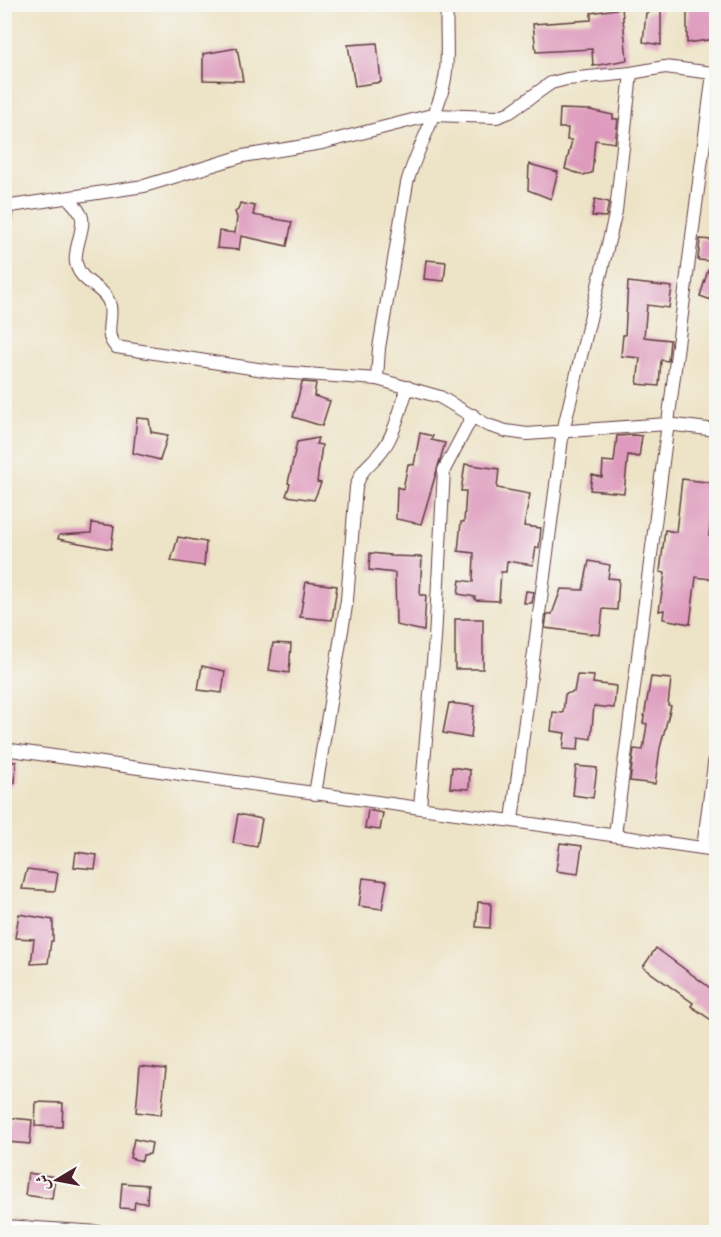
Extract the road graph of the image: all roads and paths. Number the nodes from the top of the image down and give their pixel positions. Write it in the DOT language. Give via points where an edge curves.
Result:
graph roads {
  1 [pos="447,4"];
  2 [pos="631,73"];
  3 [pos="715,73"];
  4 [pos="432,116"];
  5 [pos="68,198"];
  6 [pos="6,207"];
  7 [pos="4,229"];
  8 [pos="377,379"];
  9 [pos="408,387"];
  10 [pos="473,415"];
  11 [pos="667,424"];
  12 [pos="717,430"];
  13 [pos="563,431"];
  14 [pos="717,748"];
  15 [pos="4,749"];
  16 [pos="315,794"];
  17 [pos="420,807"];
  18 [pos="512,820"];
  19 [pos="615,835"];
  20 [pos="703,848"];
  21 [pos="717,850"];
  22 [pos="4,1226"];
  23 [pos="67,1232"];
  24 [pos="100,1233"];
  1 -- 4 [label="street" via="446,76"];
  2 -- 3 [label="street" via="665,67"];
  2 -- 4 [label="street" via="551,83 497,117"];
  2 -- 13 [label="street" via="616,211"];
  3 -- 11 [label="street"];
  4 -- 5 [label="street" via="322,143 243,156 144,186"];
  4 -- 8 [label="street" via="407,183"];
  5 -- 6 [label="street"];
  5 -- 8 [label="street" via="82,214 76,263 81,276 108,299 108,331 116,346 277,372"];
  6 -- 7 [label="street"];
  8 -- 9 [label="street"];
  9 -- 10 [label="street" via="440,397"];
  9 -- 16 [label="street" via="384,449 361,471 356,487 347,600"];
  10 -- 13 [label="street" via="506,432"];
  10 -- 17 [label="street" via="444,470 435,639"];
  11 -- 12 [label="street"];
  11 -- 13 [label="street"];
  11 -- 19 [label="street"];
  13 -- 18 [label="street"];
  14 -- 20 [label="street"];
  15 -- 16 [label="street"];
  16 -- 17 [label="street"];
  17 -- 18 [label="street"];
  18 -- 19 [label="street"];
  19 -- 20 [label="street"];
  20 -- 21 [label="street"];
  22 -- 23 [label="street"];
  23 -- 24 [label="street"];
}
